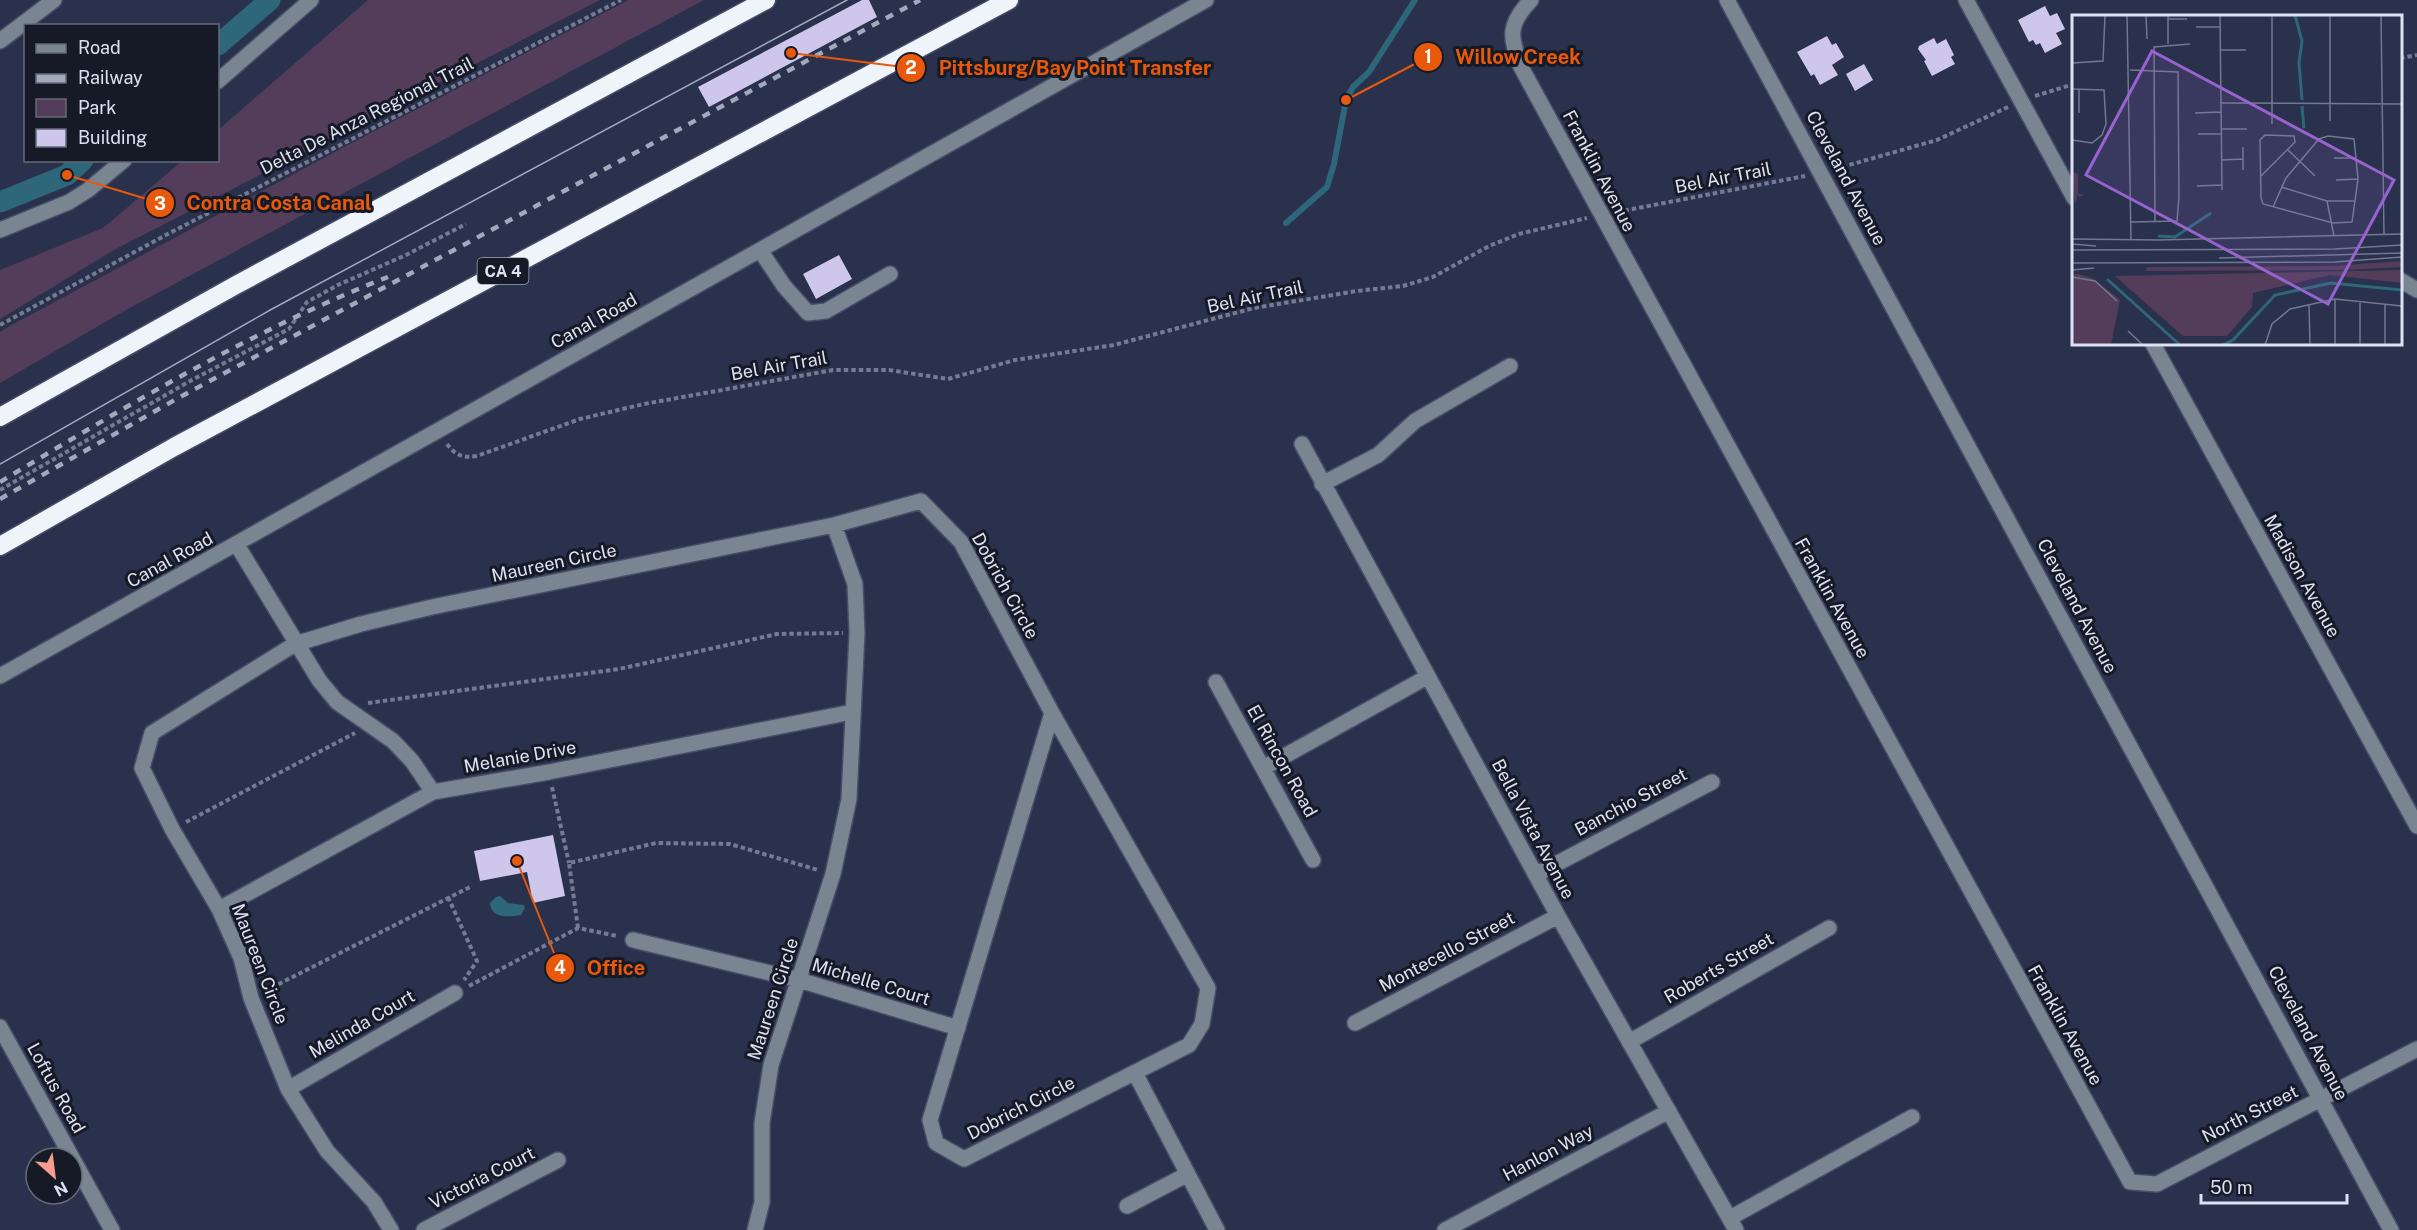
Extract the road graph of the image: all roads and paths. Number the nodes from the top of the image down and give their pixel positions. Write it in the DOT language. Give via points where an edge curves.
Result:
graph roads {
  1 [pos="54,0"];
  2 [pos="311,0"];
  3 [pos="621,0"];
  4 [pos="766,0"];
  5 [pos="1009,0"];
  6 [pos="1206,0"];
  7 [pos="1531,0"];
  8 [pos="1727,0"];
  9 [pos="1966,0"];
  10 [pos="0,41"];
  11 [pos="2417,54"];
  12 [pos="2402,58"];
  13 [pos="219,80"];
  14 [pos="2072,84"];
  15 [pos="2020,100"];
  16 [pos="122,162"];
  17 [pos="1821,173"];
  18 [pos="2072,196"];
  19 [pos="1601,215"];
  20 [pos="466,224"];
  21 [pos="0,230"];
  22 [pos="760,250"];
  23 [pos="890,274"];
  24 [pos="2402,281"];
  25 [pos="2417,290"];
  26 [pos="0,325"];
  27 [pos="2154,345"];
  28 [pos="1510,366"];
  29 [pos="0,417"];
  30 [pos="438,431"];
  31 [pos="1302,444"];
  32 [pos="1322,484"];
  33 [pos="0,490"];
  34 [pos="834,525"];
  35 [pos="237,545"];
  36 [pos="0,546"];
  37 [pos="857,633"];
  38 [pos="295,644"];
  39 [pos="0,676"];
  40 [pos="1427,677"];
  41 [pos="1216,682"];
  42 [pos="343,707"];
  43 [pos="852,712"];
  44 [pos="1052,713"];
  45 [pos="369,726"];
  46 [pos="1263,768"];
  47 [pos="549,772"];
  48 [pos="1712,782"];
  49 [pos="433,792"];
  50 [pos="2417,826"];
  51 [pos="172,829"];
  52 [pos="1313,860"];
  53 [pos="569,862"];
  54 [pos="833,874"];
  55 [pos="1537,874"];
  56 [pos="470,886"];
  57 [pos="448,897"];
  58 [pos="219,909"];
  59 [pos="1558,916"];
  60 [pos="578,928"];
  61 [pos="1829,928"];
  62 [pos="633,940"];
  63 [pos="799,980"];
  64 [pos="455,993"];
  65 [pos="250,998"];
  66 [pos="1355,1023"];
  67 [pos="0,1027"];
  68 [pos="958,1028"];
  69 [pos="1629,1042"];
  70 [pos="2417,1049"];
  71 [pos="1135,1072"];
  72 [pos="288,1089"];
  73 [pos="2321,1100"];
  74 [pos="1669,1111"];
  75 [pos="1912,1117"];
  76 [pos="558,1160"];
  77 [pos="1185,1168"];
  78 [pos="2130,1182"];
  79 [pos="1127,1206"];
  80 [pos="1733,1224"];
  81 [pos="112,1230"];
  82 [pos="392,1230"];
  83 [pos="424,1230"];
  84 [pos="755,1230"];
  85 [pos="1217,1230"];
  86 [pos="1445,1230"];
  87 [pos="2391,1230"];
  1 -- 10 [label="street"];
  2 -- 13 [label="street"];
  3 -- 26 [label="path, Delta De Anza Regional Trail"];
  4 -- 29 [label="highway" via="236,285"];
  5 -- 36 [label="highway, CA 4" via="174,447"];
  6 -- 22 [label="street, Canal Road"];
  7 -- 19 [label="street, Franklin Avenue" via="1519,12 1512,42 1521,68"];
  8 -- 17 [label="street, Cleveland Avenue"];
  9 -- 15 [label="street"];
  11 -- 12 [label="path"];
  14 -- 15 [label="path, Bel Air Trail"];
  15 -- 17 [label="path, Bel Air Trail" via="1937,140"];
  15 -- 18 [label="street"];
  16 -- 21 [label="street" via="69,202"];
  17 -- 19 [label="path, Bel Air Trail"];
  17 -- 73 [label="street, Cleveland Avenue"];
  19 -- 30 [label="path, Bel Air Trail" via="1519,234 1488,246 1433,278 1403,286 1254,308 1114,345 1015,360 948,378 889,370 833,370 580,419 464,458 454,453"];
  19 -- 78 [label="street, Franklin Avenue"];
  20 -- 33 [label="path" via="307,302 289,329"];
  22 -- 23 [label="street" via="808,313 826,311"];
  22 -- 30 [label="street, Canal Road"];
  24 -- 25 [label="street"];
  27 -- 50 [label="street, Madison Avenue"];
  28 -- 32 [label="street" via="1415,421 1378,455"];
  30 -- 35 [label="street, Canal Road"];
  31 -- 32 [label="street, Bella Vista Avenue"];
  32 -- 40 [label="street, Bella Vista Avenue"];
  34 -- 37 [label="street, Maureen Circle" via="855,584"];
  34 -- 38 [label="street, Maureen Circle" via="432,607"];
  34 -- 44 [label="street, Dobrich Circle" via="921,501 962,542"];
  35 -- 38 [label="street"];
  35 -- 39 [label="street, Canal Road"];
  37 -- 42 [label="path" via="777,634 619,669"];
  37 -- 43 [label="street, Maureen Circle"];
  38 -- 42 [label="street"];
  38 -- 51 [label="street, Maureen Circle" via="152,734 142,768"];
  40 -- 46 [label="street"];
  40 -- 55 [label="street, Bella Vista Avenue"];
  41 -- 46 [label="street, El Rincon Road"];
  42 -- 45 [label="street"];
  43 -- 47 [label="street, Melanie Drive"];
  43 -- 54 [label="street, Maureen Circle" via="849,799"];
  44 -- 68 [label="street, Dobrich Circle"];
  44 -- 71 [label="street, Dobrich Circle" via="1208,988 1202,1024 1189,1045"];
  45 -- 49 [label="street" via="393,741"];
  45 -- 51 [label="path"];
  46 -- 52 [label="street, El Rincon Road"];
  47 -- 49 [label="street, Melanie Drive"];
  47 -- 53 [label="path"];
  48 -- 55 [label="street, Banchio Street"];
  49 -- 58 [label="street, Melanie Drive"];
  51 -- 58 [label="street, Maureen Circle"];
  53 -- 54 [label="path" via="656,843 730,844"];
  53 -- 60 [label="path"];
  54 -- 63 [label="street, Maureen Circle"];
  55 -- 59 [label="street, Bella Vista Avenue"];
  56 -- 57 [label="path"];
  57 -- 64 [label="path" via="477,961"];
  57 -- 65 [label="path"];
  58 -- 65 [label="street, Maureen Circle" via="241,958"];
  59 -- 66 [label="street, Montecello Street"];
  59 -- 69 [label="street, Bella Vista Avenue"];
  60 -- 62 [label="path"];
  60 -- 64 [label="path"];
  61 -- 69 [label="street, Roberts Street"];
  62 -- 63 [label="street, Michelle Court"];
  63 -- 68 [label="street, Michelle Court"];
  63 -- 84 [label="street, Maureen Circle" via="771,1065 762,1123 762,1202"];
  64 -- 72 [label="street, Melinda Court"];
  65 -- 72 [label="street, Maureen Circle"];
  67 -- 81 [label="street, Loftus Road"];
  68 -- 71 [label="street, Dobrich Circle" via="930,1120 936,1143 964,1159"];
  69 -- 74 [label="street, Bella Vista Avenue"];
  70 -- 73 [label="street, North Street"];
  71 -- 77 [label="street"];
  72 -- 82 [label="street, Maureen Circle" via="327,1151 374,1202"];
  73 -- 78 [label="street, North Street" via="2157,1184"];
  73 -- 87 [label="street, Cleveland Avenue"];
  74 -- 80 [label="street, Bella Vista Avenue"];
  74 -- 86 [label="street, Hanlon Way"];
  75 -- 80 [label="street"];
  76 -- 83 [label="street, Victoria Court"];
  77 -- 79 [label="street"];
  77 -- 85 [label="street"];
}
